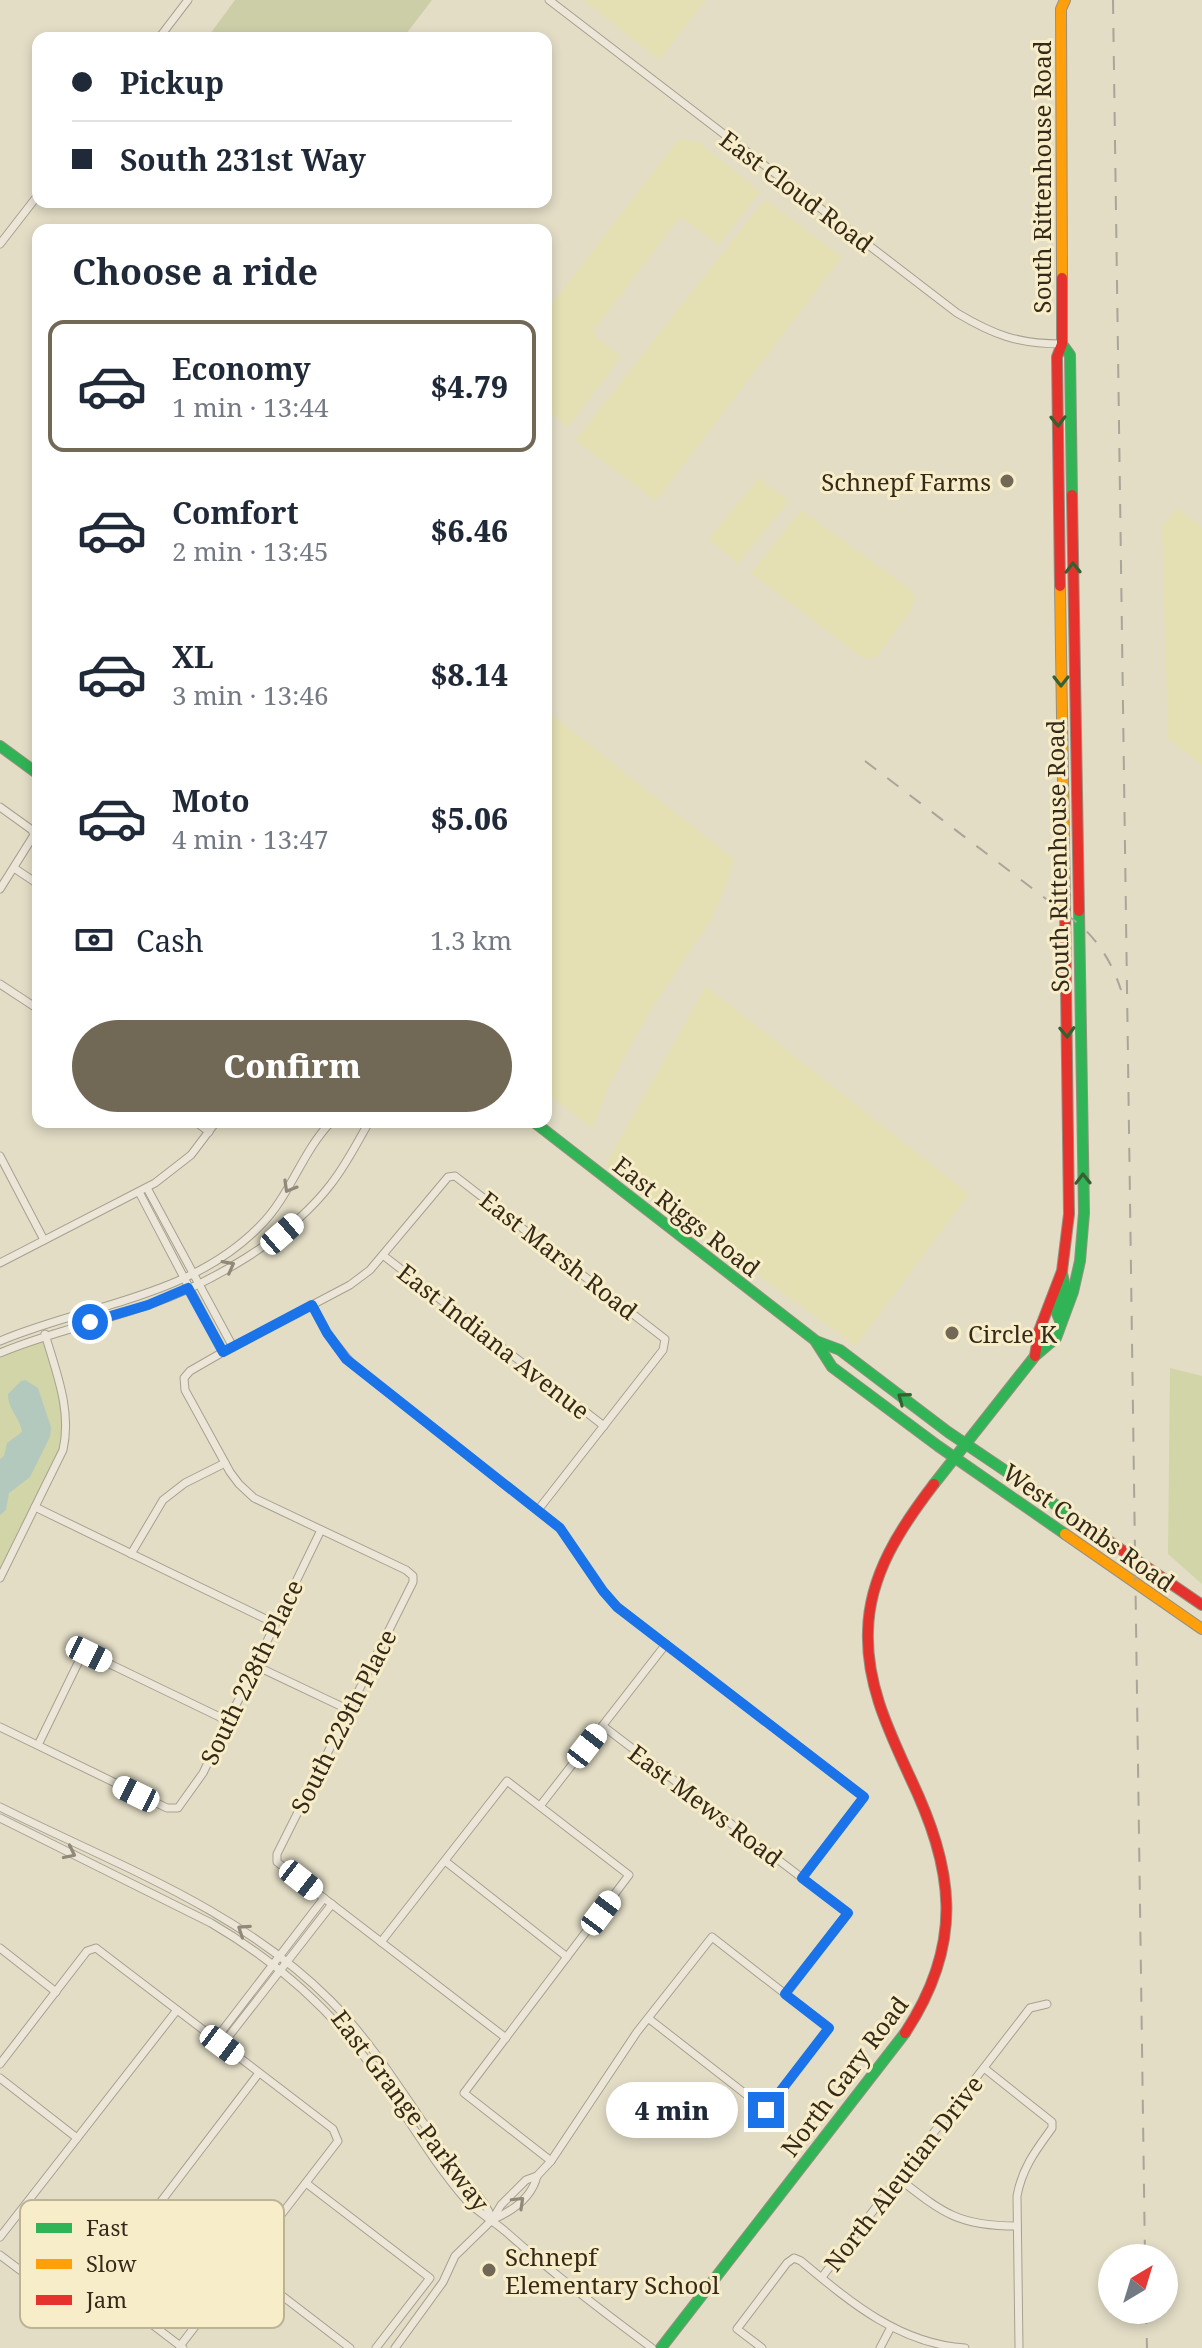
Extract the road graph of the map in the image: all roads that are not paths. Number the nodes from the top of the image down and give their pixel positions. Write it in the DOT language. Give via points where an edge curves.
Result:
graph roads {
  1 [pos="549,0"];
  2 [pos="183,2"];
  3 [pos="1060,3"];
  4 [pos="163,32"];
  5 [pos="32,203"];
  6 [pos="0,244"];
  7 [pos="1062,344"];
  8 [pos="0,746"];
  9 [pos="32,770"];
  10 [pos="0,807"];
  11 [pos="32,830"];
  12 [pos="32,838"];
  13 [pos="14,868"];
  14 [pos="32,880"];
  15 [pos="0,889"];
  16 [pos="0,984"];
  17 [pos="32,1005"];
  18 [pos="204,1128"];
  19 [pos="212,1128"];
  20 [pos="326,1128"];
  21 [pos="365,1128"];
  22 [pos="542,1128"];
  23 [pos="209,1132"];
  24 [pos="0,1156"];
  25 [pos="143,1190"];
  26 [pos="1069,1204"];
  27 [pos="44,1240"];
  28 [pos="384,1256"];
  29 [pos="0,1263"];
  30 [pos="1078,1268"];
  31 [pos="1062,1271"];
  32 [pos="193,1273"];
  33 [pos="183,1278"];
  34 [pos="198,1283"];
  35 [pos="188,1288"];
  36 [pos="312,1305"];
  37 [pos="1061,1323"];
  38 [pos="43,1326"];
  39 [pos="46,1336"];
  40 [pos="0,1341"];
  41 [pos="816,1341"];
  42 [pos="233,1347"];
  43 [pos="223,1352"];
  44 [pos="0,1353"];
  45 [pos="1035,1356"];
  46 [pos="604,1426"];
  47 [pos="966,1444"];
  48 [pos="954,1459"];
  49 [pos="225,1463"];
  50 [pos="35,1507"];
  51 [pos="538,1510"];
  52 [pos="321,1530"];
  53 [pos="131,1554"];
  54 [pos="0,1578"];
  55 [pos="1202,1605"];
  56 [pos="274,1623"];
  57 [pos="1202,1629"];
  58 [pos="666,1644"];
  59 [pos="254,1665"];
  60 [pos="349,1710"];
  61 [pos="228,1721"];
  62 [pos="603,1726"];
  63 [pos="0,1727"];
  64 [pos="38,1745"];
  65 [pos="540,1806"];
  66 [pos="0,1807"];
  67 [pos="0,1818"];
  68 [pos="445,1861"];
  69 [pos="802,1878"];
  70 [pos="324,1898"];
  71 [pos="332,1904"];
  72 [pos="381,1942"];
  73 [pos="0,1948"];
  74 [pos="567,1957"];
  75 [pos="282,1959"];
  76 [pos="275,1968"];
  77 [pos="56,1992"];
  78 [pos="785,1994"];
  79 [pos="1047,2004"];
  80 [pos="177,2010"];
  81 [pos="648,2018"];
  82 [pos="506,2038"];
  83 [pos="218,2042"];
  84 [pos="0,2064"];
  85 [pos="984,2068"];
  86 [pos="259,2073"];
  87 [pos="0,2078"];
  88 [pos="77,2138"];
  89 [pos="551,2161"];
  90 [pos="898,2178"];
  91 [pos="306,2183"];
  92 [pos="29,2200"];
  93 [pos="163,2200"];
  94 [pos="20,2211"];
  95 [pos="284,2211"];
  96 [pos="492,2220"];
  97 [pos="1017,2226"];
  98 [pos="0,2237"];
  99 [pos="0,2255"];
  100 [pos="20,2270"];
  101 [pos="822,2277"];
  102 [pos="284,2297"];
  103 [pos="891,2327"];
  104 [pos="157,2328"];
  105 [pos="196,2328"];
  106 [pos="182,2347"];
  107 [pos="350,2348"];
  108 [pos="376,2348"];
  109 [pos="395,2348"];
  110 [pos="652,2348"];
  111 [pos="661,2348"];
  112 [pos="762,2348"];
  113 [pos="880,2348"];
  114 [pos="965,2348"];
  115 [pos="1019,2348"];
  1 -- 7 [label="street, East Cloud Road" via="957,313 1018,341"];
  2 -- 4 [label="street"];
  3 -- 7 [label="main road, South Rittenhouse Road"];
  5 -- 6 [label="street"];
  7 -- 26 [label="main road, South Rittenhouse Road, one-way" via="1057,357"];
  30 -- 7 [label="main road, South Rittenhouse Road, one-way" via="1084,1213 1070,355"];
  8 -- 9 [label="main road"];
  10 -- 11 [label="street"];
  12 -- 13 [label="street"];
  13 -- 14 [label="street"];
  13 -- 15 [label="street"];
  16 -- 17 [label="street"];
  18 -- 23 [label="street"];
  19 -- 23 [label="street"];
  20 -- 32 [label="street, one-way" via="261,1226"];
  34 -- 21 [label="street, one-way" via="268,1245 295,1223 331,1184"];
  22 -- 41 [label="main road, East Riggs Road"];
  23 -- 25 [label="street" via="174,1170"];
  24 -- 27 [label="street"];
  25 -- 27 [label="street"];
  25 -- 32 [label="street"];
  25 -- 33 [label="street"];
  26 -- 30 [label="main road" via="1076,1215"];
  26 -- 31 [label="main road, South Rittenhouse Road"];
  27 -- 29 [label="street"];
  28 -- 36 [label="street" via="350,1285"];
  28 -- 46 [label="street, East Indiana Avenue"];
  28 -- 46 [label="street, East Marsh Road" via="445,1180 451,1175 460,1178 665,1339 663,1350"];
  30 -- 37 [label="main road, South Rittenhouse Road"];
  31 -- 37 [label="main road" via="1065,1287 1056,1311"];
  31 -- 45 [label="main road, South Rittenhouse Road"];
  32 -- 33 [label="street"];
  32 -- 34 [label="street"];
  33 -- 35 [label="street"];
  33 -- 38 [label="street"];
  34 -- 35 [label="street"];
  34 -- 42 [label="street"];
  35 -- 39 [label="street"];
  35 -- 43 [label="street"];
  36 -- 42 [label="street"];
  36 -- 51 [label="street" via="346,1359"];
  37 -- 45 [label="main road, South Rittenhouse Road" via="1056,1338"];
  38 -- 39 [label="street"];
  38 -- 40 [label="street"];
  39 -- 44 [label="street"];
  39 -- 50 [label="street" via="65,1407 66,1438"];
  47 -- 41 [label="main road, East Riggs Road, one-way" via="840,1350"];
  41 -- 48 [label="main road, East Riggs Road" via="832,1367"];
  42 -- 43 [label="street"];
  43 -- 49 [label="street" via="184,1378 185,1390"];
  45 -- 47 [label="main road, South Rittenhouse Road"];
  46 -- 51 [label="street"];
  47 -- 48 [label="main road, North Gary Road"];
  47 -- 55 [label="main road, West Combs Road"];
  48 -- 57 [label="main road, West Combs Road"];
  48 -- 111 [label="main road, North Gary Road" via="885,1557 868,1631 880,1712 936,1837 943,1868 947,1929 933,1982 906,2031"];
  49 -- 52 [label="street" via="254,1498"];
  49 -- 53 [label="street" via="163,1500"];
  50 -- 53 [label="street"];
  50 -- 54 [label="street"];
  51 -- 58 [label="street" via="560,1528 617,1607"];
  52 -- 56 [label="street, South 228th Place"];
  52 -- 60 [label="street, South 229th Place" via="413,1576"];
  53 -- 56 [label="street"];
  56 -- 59 [label="street, South 228th Place"];
  58 -- 62 [label="street"];
  58 -- 69 [label="street" via="864,1797"];
  59 -- 60 [label="street"];
  59 -- 61 [label="street, South 228th Place"];
  60 -- 70 [label="street, South 229th Place" via="277,1854 277,1862"];
  61 -- 64 [label="street, South 228th Place" via="203,1773 174,1810"];
  61 -- 64 [label="street" via="89,1654 79,1661"];
  62 -- 65 [label="street"];
  62 -- 69 [label="street, East Mews Road"];
  63 -- 64 [label="street"];
  65 -- 68 [label="street" via="507,1781"];
  65 -- 74 [label="street" via="629,1875"];
  75 -- 66 [label="street, East Grange Parkway, one-way" via="217,1913"];
  67 -- 76 [label="street, East Grange Parkway, one-way" via="211,1923"];
  68 -- 72 [label="street"];
  68 -- 74 [label="street"];
  69 -- 78 [label="street, East Mews Road" via="848,1913"];
  70 -- 71 [label="street"];
  70 -- 75 [label="street"];
  71 -- 72 [label="street"];
  71 -- 75 [label="street"];
  72 -- 82 [label="street"];
  73 -- 77 [label="street"];
  74 -- 82 [label="street"];
  75 -- 76 [label="street"];
  75 -- 96 [label="street, East Grange Parkway" via="329,2000 373,2050 488,2207"];
  76 -- 83 [label="street"];
  76 -- 96 [label="street, East Grange Parkway" via="342,2029 456,2186"];
  77 -- 80 [label="street" via="87,1951 96,1948"];
  77 -- 84 [label="street"];
  78 -- 81 [label="street" via="712,1937"];
  78 -- 81 [label="street" via="829,2028 766,2110"];
  79 -- 85 [label="street, North Aleutian Drive" via="1030,2008"];
  80 -- 83 [label="street"];
  80 -- 88 [label="street"];
  81 -- 89 [label="street"];
  82 -- 89 [label="street" via="464,2093"];
  83 -- 86 [label="street"];
  85 -- 90 [label="street, North Aleutian Drive"];
  85 -- 97 [label="street" via="1052,2122 1021,2176"];
  86 -- 91 [label="street" via="337,2135 338,2141"];
  86 -- 93 [label="street"];
  87 -- 88 [label="street"];
  88 -- 92 [label="street"];
  89 -- 96 [label="street" via="526,2180"];
  90 -- 97 [label="street" via="946,2214 975,2224"];
  90 -- 101 [label="street, North Aleutian Drive"];
  91 -- 95 [label="street"];
  91 -- 108 [label="street" via="430,2278"];
  94 -- 98 [label="street"];
  96 -- 109 [label="street" via="455,2256 443,2282"];
  96 -- 110 [label="street, East Grange Parkway"];
  97 -- 115 [label="street"];
  99 -- 100 [label="street"];
  101 -- 103 [label="street"];
  101 -- 112 [label="street" via="794,2258 787,2263 737,2329"];
  102 -- 107 [label="street"];
  103 -- 113 [label="street"];
  103 -- 114 [label="street" via="934,2344"];
  104 -- 106 [label="street"];
  105 -- 106 [label="street"];
}
